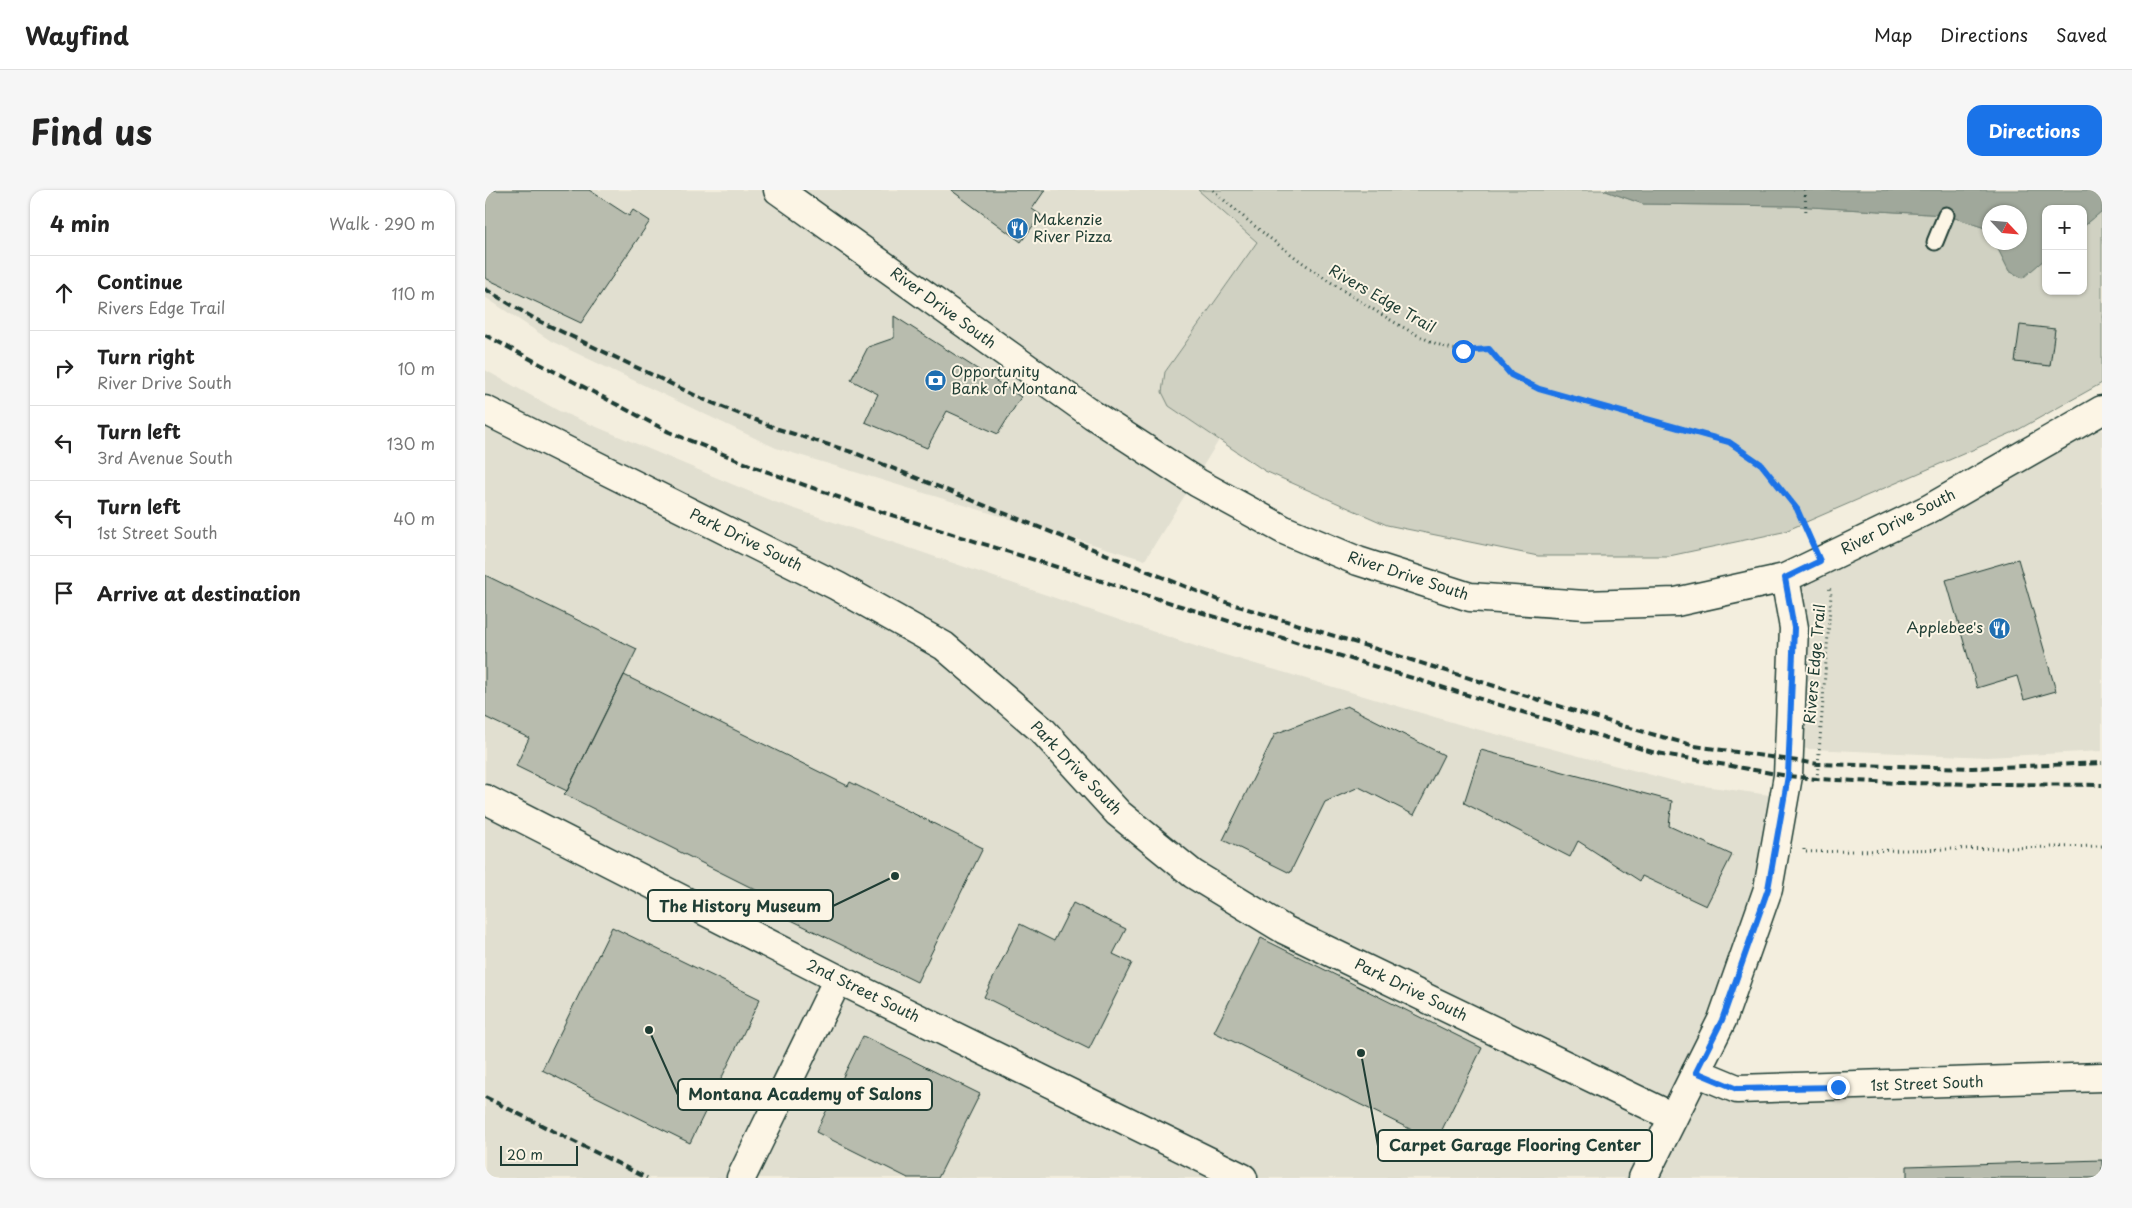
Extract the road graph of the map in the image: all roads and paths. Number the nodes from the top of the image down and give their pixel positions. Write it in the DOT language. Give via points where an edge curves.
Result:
graph roads {
  1 [pos="779,190"];
  2 [pos="1213,190"];
  3 [pos="1805,190"];
  4 [pos="1806,215"];
  5 [pos="1945,215"];
  6 [pos="1935,242"];
  7 [pos="485,410"];
  8 [pos="2102,410"];
  9 [pos="1820,561"];
  10 [pos="1785,578"];
  11 [pos="1815,788"];
  12 [pos="485,799"];
  13 [pos="1805,843"];
  14 [pos="2102,846"];
  15 [pos="838,979"];
  16 [pos="1696,1072"];
  17 [pos="2102,1078"];
  18 [pos="1673,1117"];
  19 [pos="741,1178"];
  20 [pos="1243,1178"];
  21 [pos="1643,1178"];
  1 -- 10 [label="street, River Drive South" via="1093,415 1182,473 1284,530 1358,561 1471,597 1585,605 1676,602"];
  2 -- 9 [label="path, Rivers Edge Trail" via="1244,219 1327,282 1434,342 1463,351 1489,349 1511,375 1539,389 1729,442 1761,464 1797,509"];
  3 -- 4 [label="path"];
  5 -- 6 [label="lane"];
  7 -- 18 [label="street, Park Drive South" via="837,586 944,646 1043,730 1118,813 1193,874 1285,930"];
  8 -- 9 [label="street, River Drive South" via="1929,509"];
  9 -- 10 [label="street, River Drive South"];
  9 -- 11 [label="path, Rivers Edge Trail" via="1831,595"];
  10 -- 16 [label="street" via="1794,628 1788,776 1768,889 1722,1020"];
  12 -- 15 [label="street, 2nd Street South"];
  13 -- 14 [label="path" via="1803,852"];
  15 -- 19 [label="street"];
  15 -- 20 [label="street, 2nd Street South"];
  16 -- 17 [label="street, 1st Street South" via="1737,1089"];
  16 -- 18 [label="street"];
  18 -- 21 [label="street"];
}
